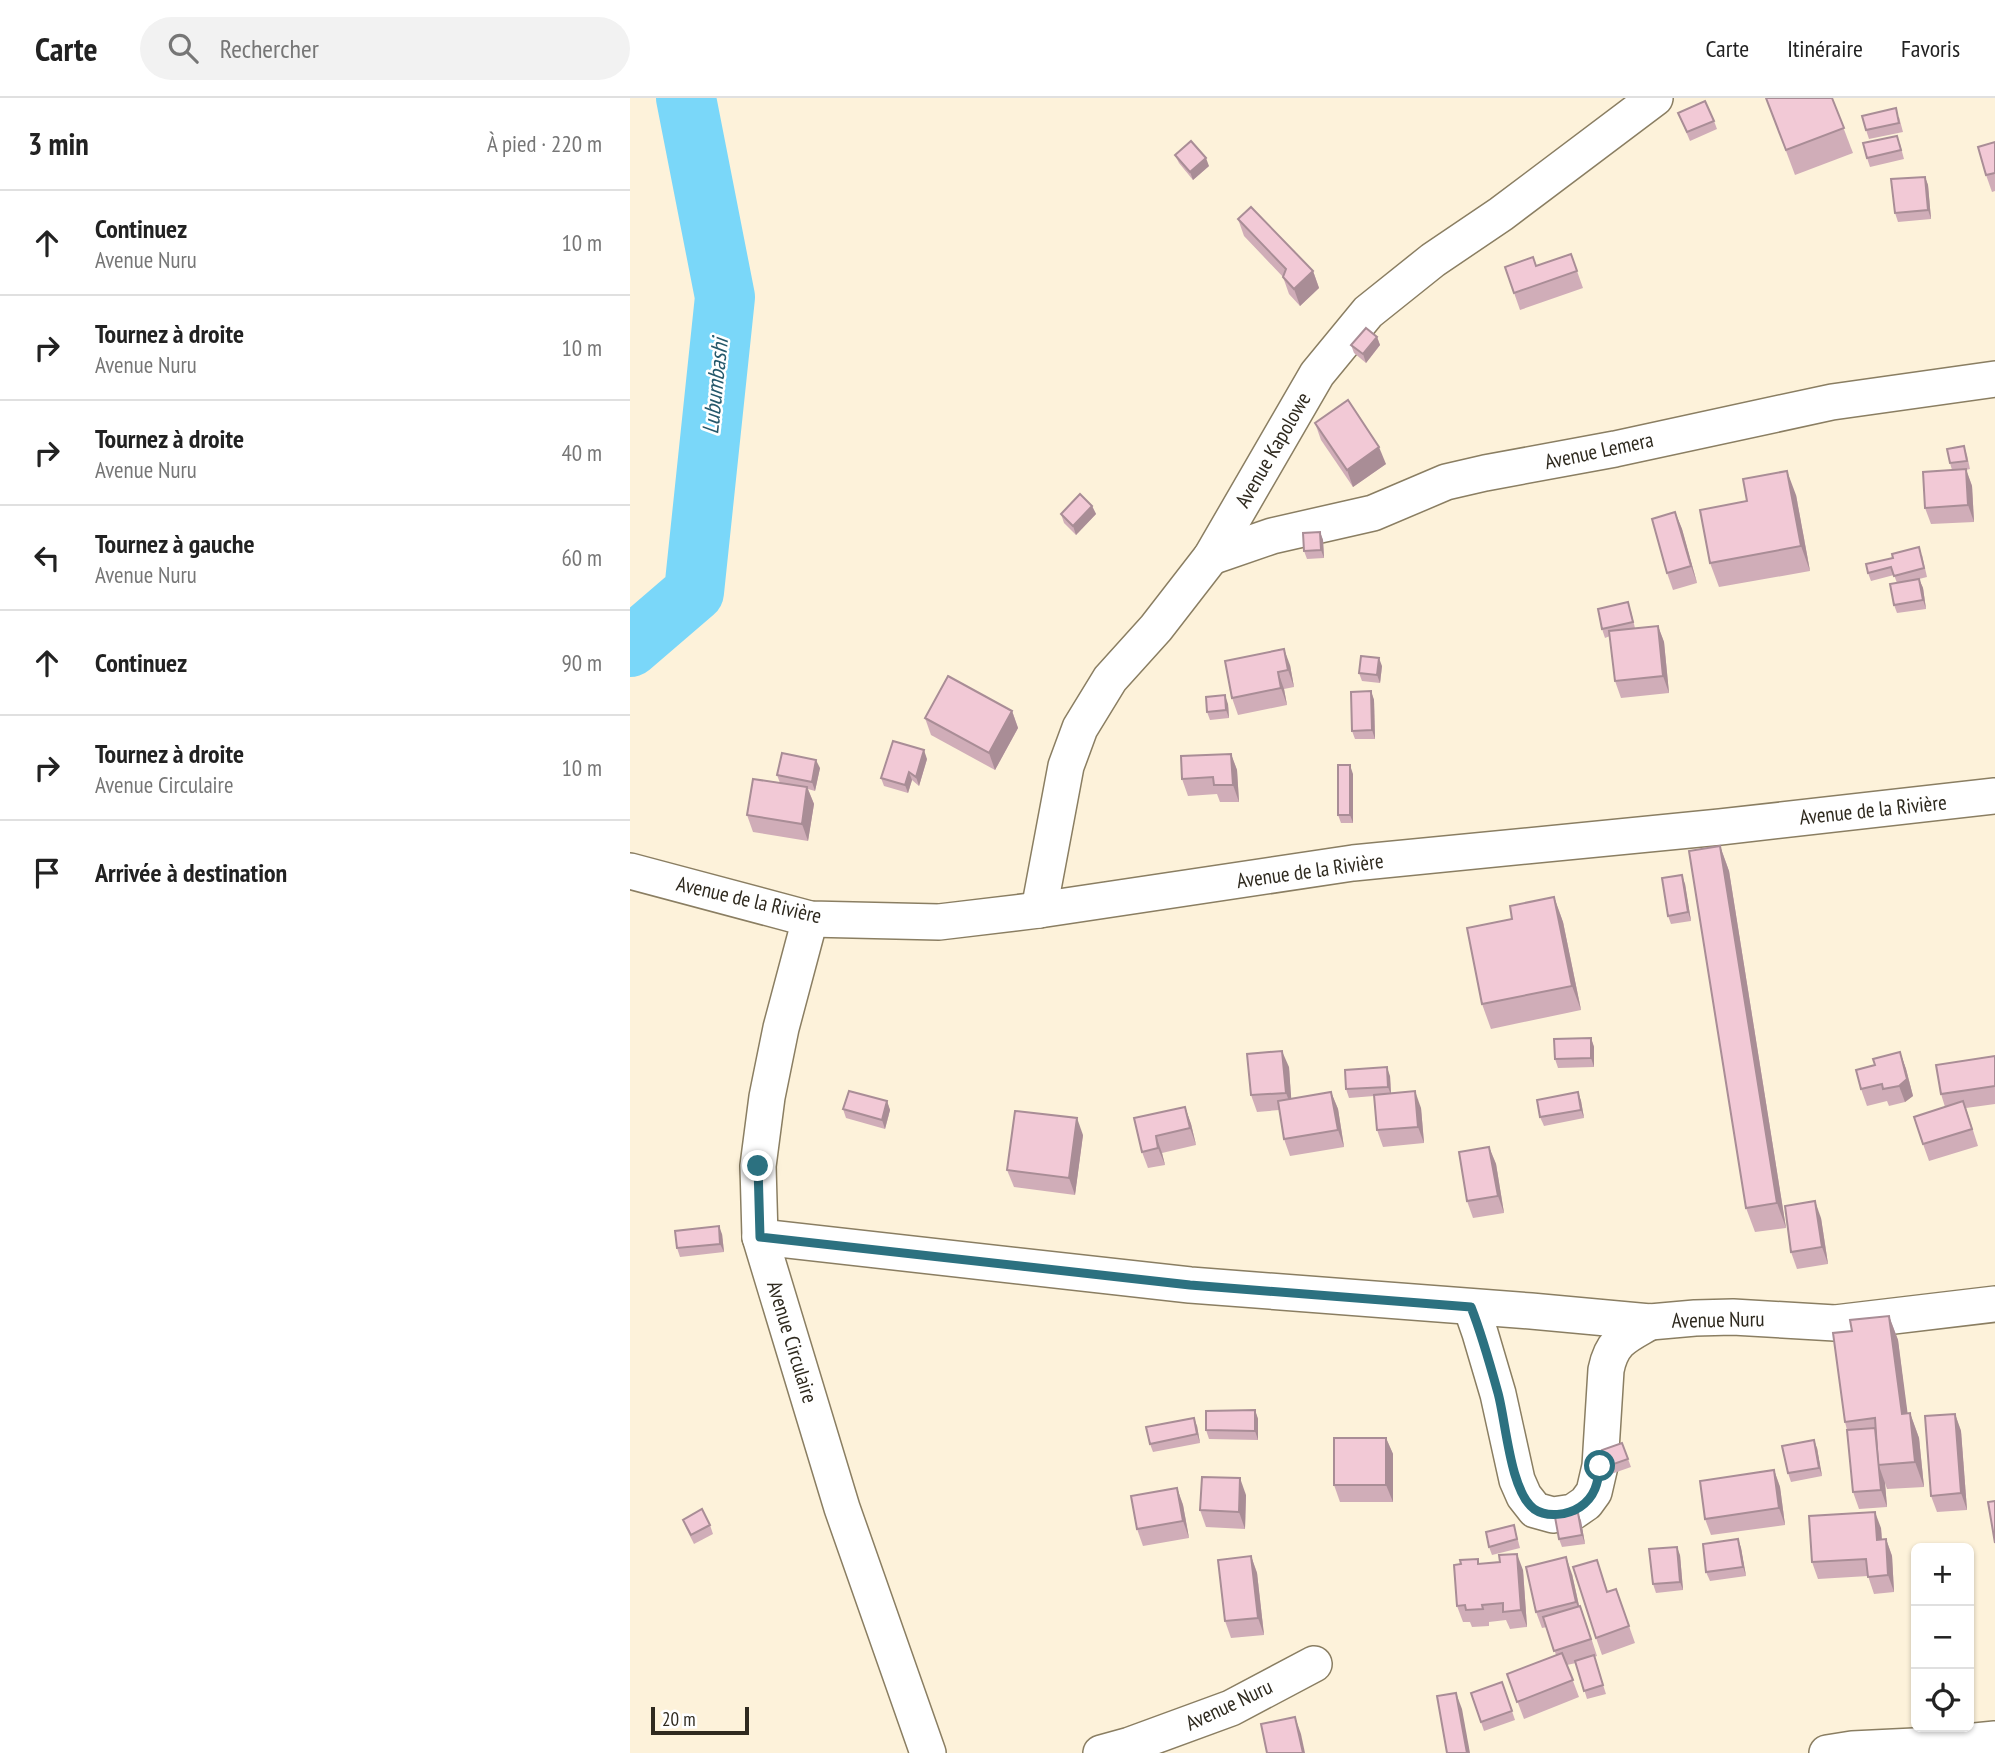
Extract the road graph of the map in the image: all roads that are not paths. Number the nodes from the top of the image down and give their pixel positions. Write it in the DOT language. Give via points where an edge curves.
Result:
graph roads {
  1 [pos="1654,98"];
  2 [pos="1995,379"];
  3 [pos="1211,556"];
  4 [pos="1995,796"];
  5 [pos="630,871"];
  6 [pos="1040,910"];
  7 [pos="810,919"];
  8 [pos="760,1237"];
  9 [pos="1995,1304"];
  10 [pos="1471,1307"];
  11 [pos="1650,1322"];
  12 [pos="1314,1664"];
  13 [pos="1995,1739"];
  14 [pos="928,1753"];
  15 [pos="1101,1753"];
  16 [pos="1827,1753"];
  1 -- 3 [label="street, Avenue Kapolowe" via="1368,312 1317,374"];
  2 -- 3 [label="street, Avenue Lemera" via="1832,402 1485,473 1446,482 1373,513 1272,536"];
  3 -- 6 [label="street, Avenue Kapolowe" via="1110,679 1080,728 1066,766"];
  4 -- 6 [label="street, Avenue de la Rivière" via="1353,863"];
  5 -- 7 [label="street, Avenue de la Rivière"];
  6 -- 7 [label="street, Avenue de la Rivière" via="939,922"];
  7 -- 8 [label="street, Avenue Circulaire" via="767,1097 758,1166"];
  8 -- 10 [label="street" via="1190,1285"];
  8 -- 14 [label="street, Avenue Circulaire" via="842,1508"];
  9 -- 11 [label="street, Avenue Nuru" via="1835,1323 1733,1317"];
  10 -- 11 [label="street"];
  10 -- 11 [label="street, Avenue Nuru" via="1498,1394 1517,1480 1535,1510 1553,1515 1573,1512 1594,1492 1609,1354 1622,1339"];
  12 -- 15 [label="street, Avenue Nuru" via="1231,1708"];
  13 -- 16 [label="street"];
}
